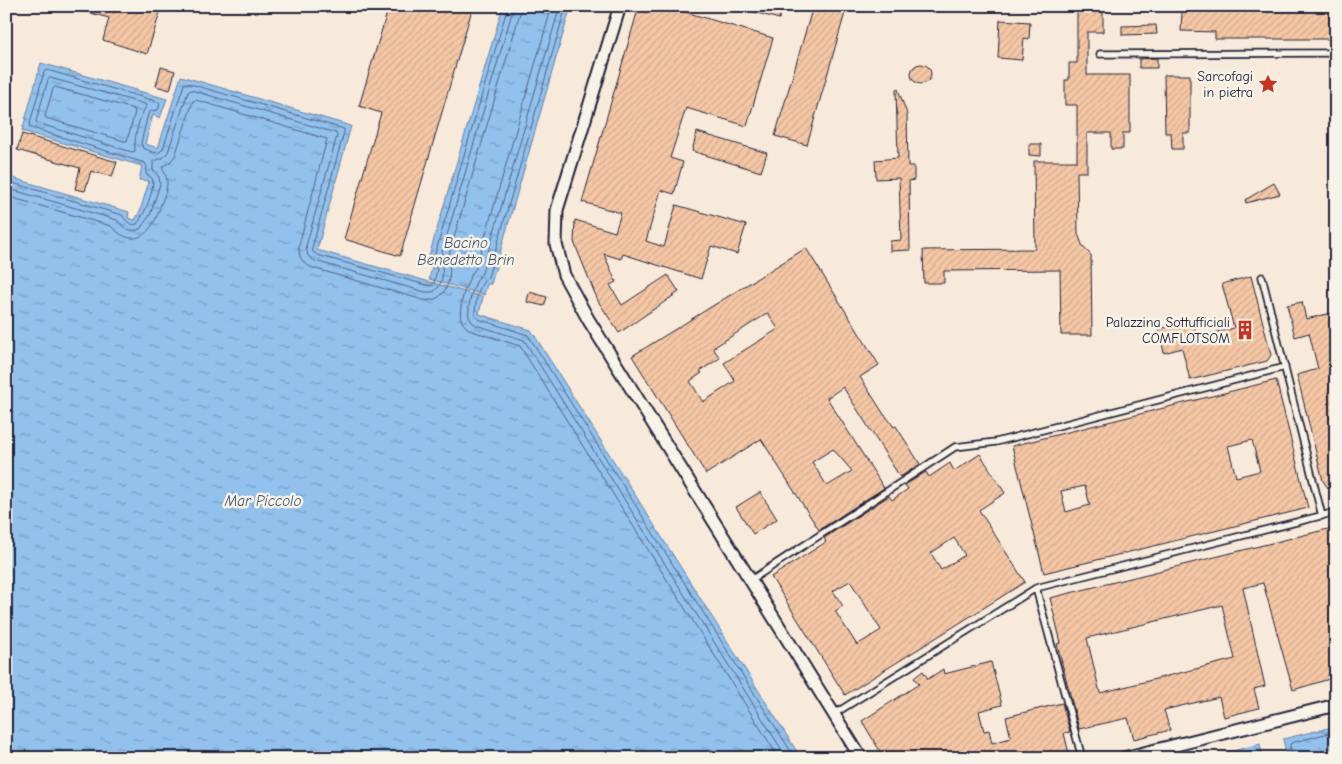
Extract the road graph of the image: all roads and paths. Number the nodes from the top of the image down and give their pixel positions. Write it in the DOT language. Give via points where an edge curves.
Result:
graph roads {
  1 [pos="620,6"];
  2 [pos="1336,53"];
  3 [pos="1100,54"];
  4 [pos="1262,277"];
  5 [pos="1285,367"];
  6 [pos="1336,512"];
  7 [pos="1322,516"];
  8 [pos="751,580"];
  9 [pos="1036,588"];
  10 [pos="1336,705"];
  11 [pos="834,714"];
  12 [pos="861,758"];
  13 [pos="1082,758"];
  14 [pos="1124,758"];
  1 -- 8 [label="street" via="556,210 556,244 564,275 588,319"];
  2 -- 3 [label="lane"];
  4 -- 5 [label="lane"];
  5 -- 7 [label="lane"];
  5 -- 8 [label="lane" via="996,442 955,447"];
  6 -- 7 [label="lane"];
  7 -- 9 [label="lane"];
  8 -- 11 [label="street"];
  9 -- 11 [label="lane"];
  9 -- 13 [label="lane"];
  10 -- 14 [label="street"];
  11 -- 12 [label="street"];
}
